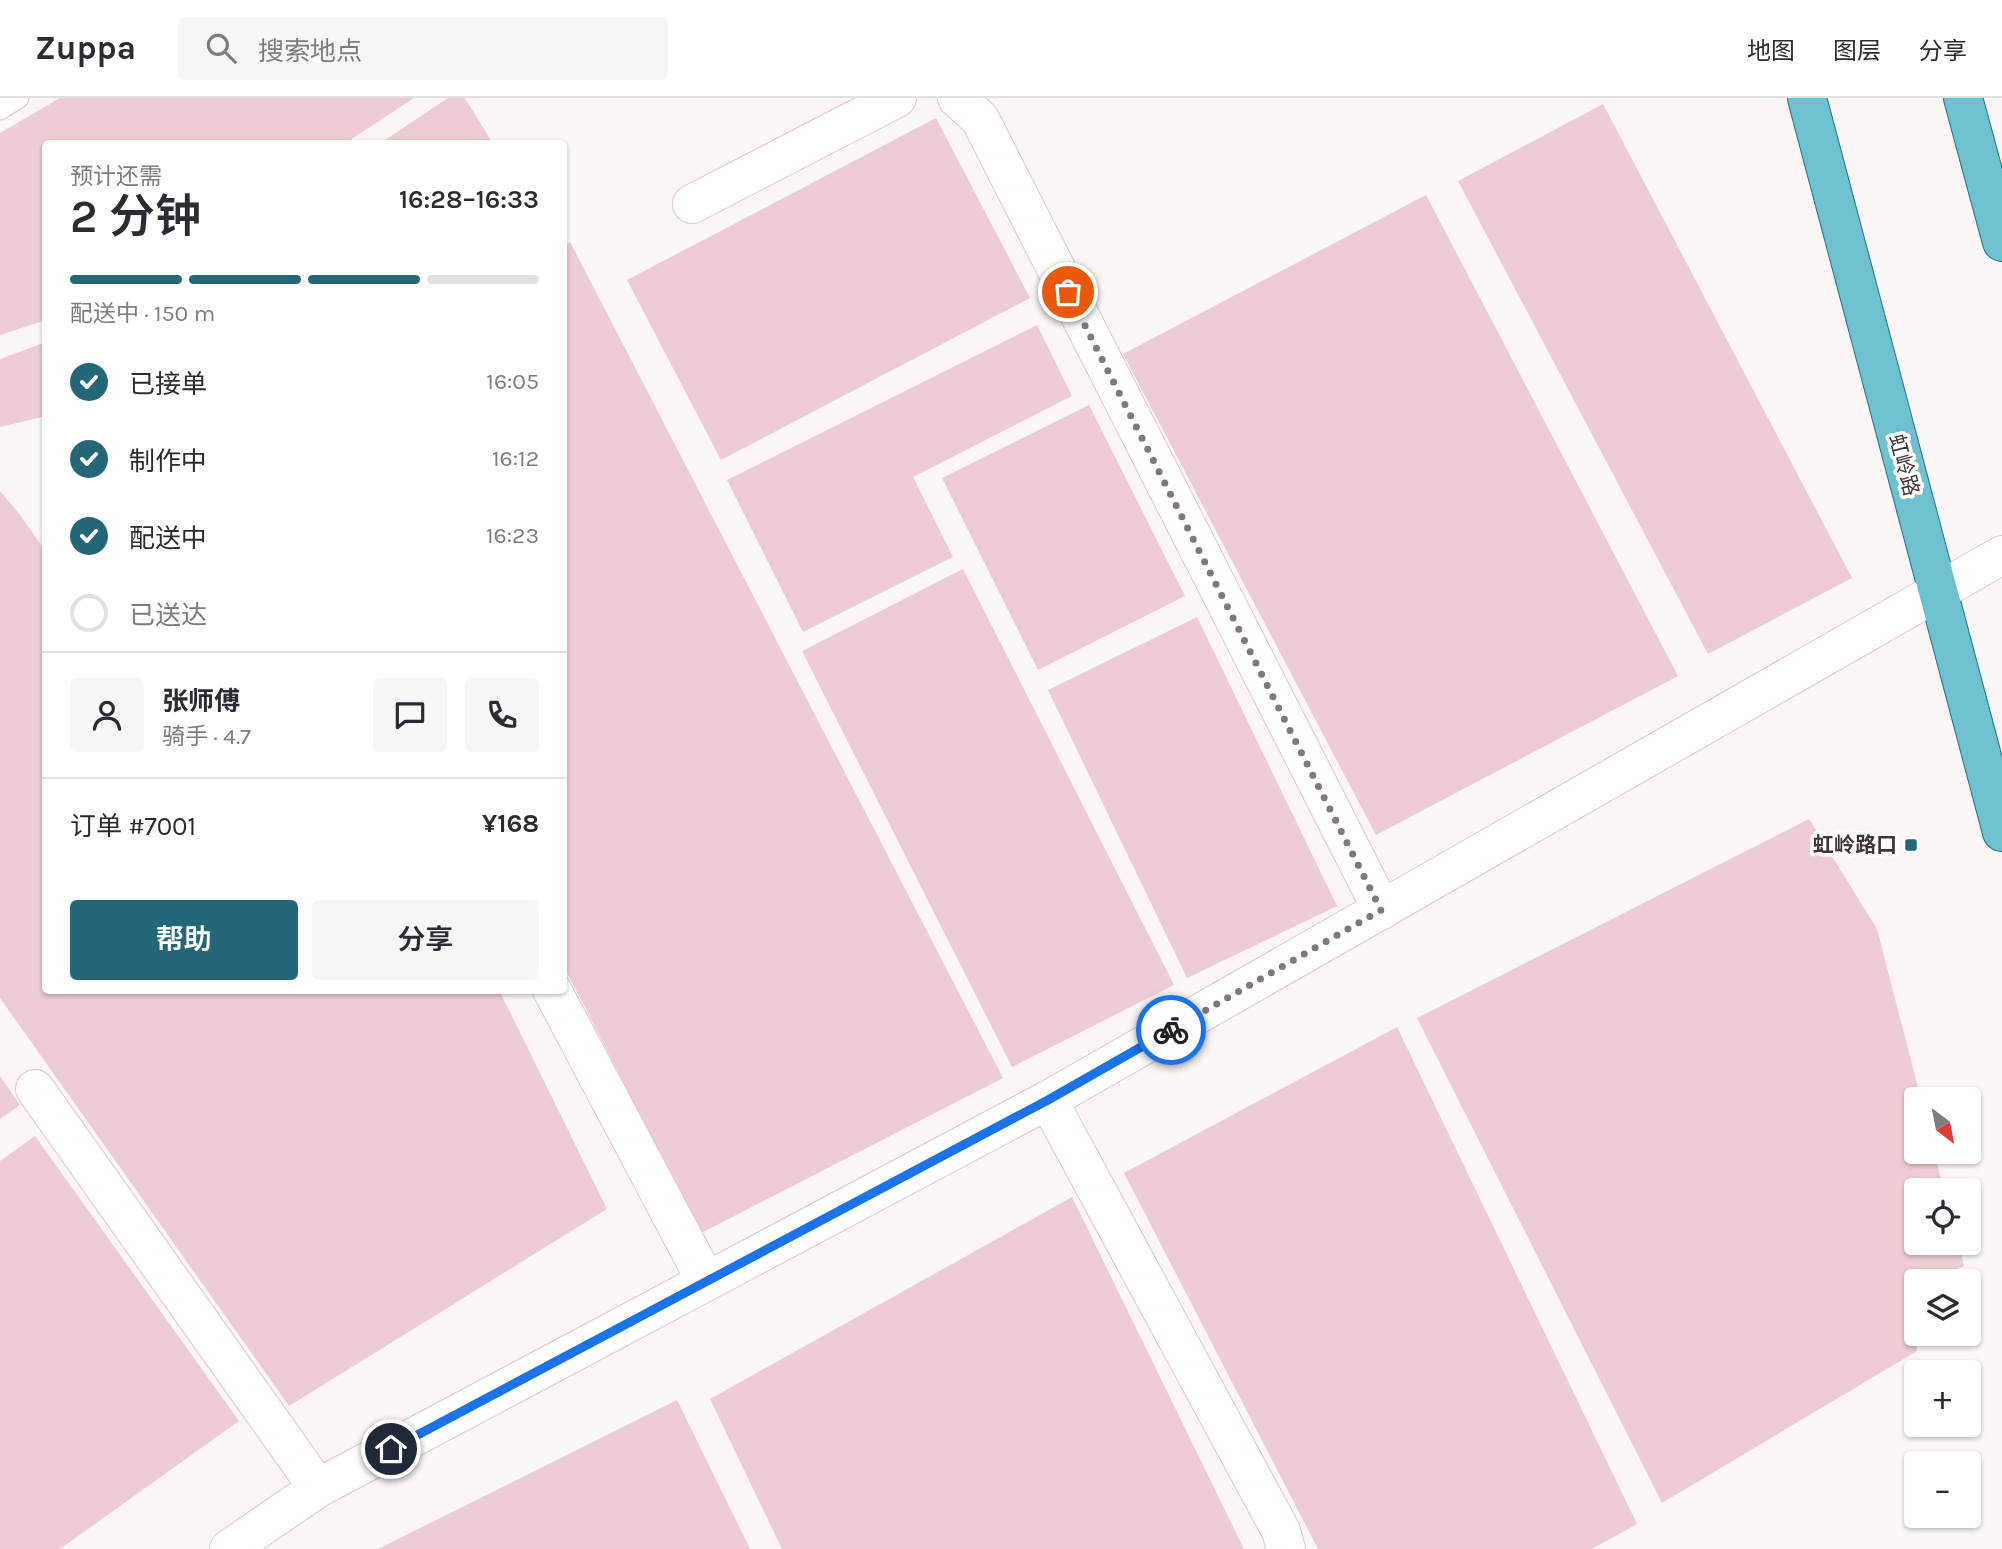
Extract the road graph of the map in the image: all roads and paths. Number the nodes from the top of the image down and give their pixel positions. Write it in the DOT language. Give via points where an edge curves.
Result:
graph roads {
  1 [pos="19,98"];
  2 [pos="897,98"];
  3 [pos="957,98"];
  4 [pos="1807,98"];
  5 [pos="1964,98"];
  6 [pos="0,110"];
  7 [pos="692,204"];
  8 [pos="2002,242"];
  9 [pos="2002,555"];
  10 [pos="1938,592"];
  11 [pos="2002,832"];
  12 [pos="1381,910"];
  13 [pos="554,994"];
  14 [pos="35,1089"];
  15 [pos="1048,1100"];
  16 [pos="706,1281"];
  17 [pos="318,1488"];
  18 [pos="229,1549"];
  19 [pos="1286,1549"];
  1 -- 6 [label="lane"];
  2 -- 7 [label="street"];
  3 -- 12 [label="street" via="980,119"];
  4 -- 10 [label="main road, 虹岭路"];
  5 -- 8 [label="main road"];
  9 -- 10 [label="street"];
  10 -- 11 [label="main road, 虹岭路"];
  10 -- 12 [label="street"];
  12 -- 15 [label="street"];
  13 -- 16 [label="street"];
  14 -- 17 [label="street"];
  15 -- 16 [label="street"];
  15 -- 19 [label="street" via="1281,1531"];
  16 -- 17 [label="street"];
  17 -- 18 [label="street"];
}
